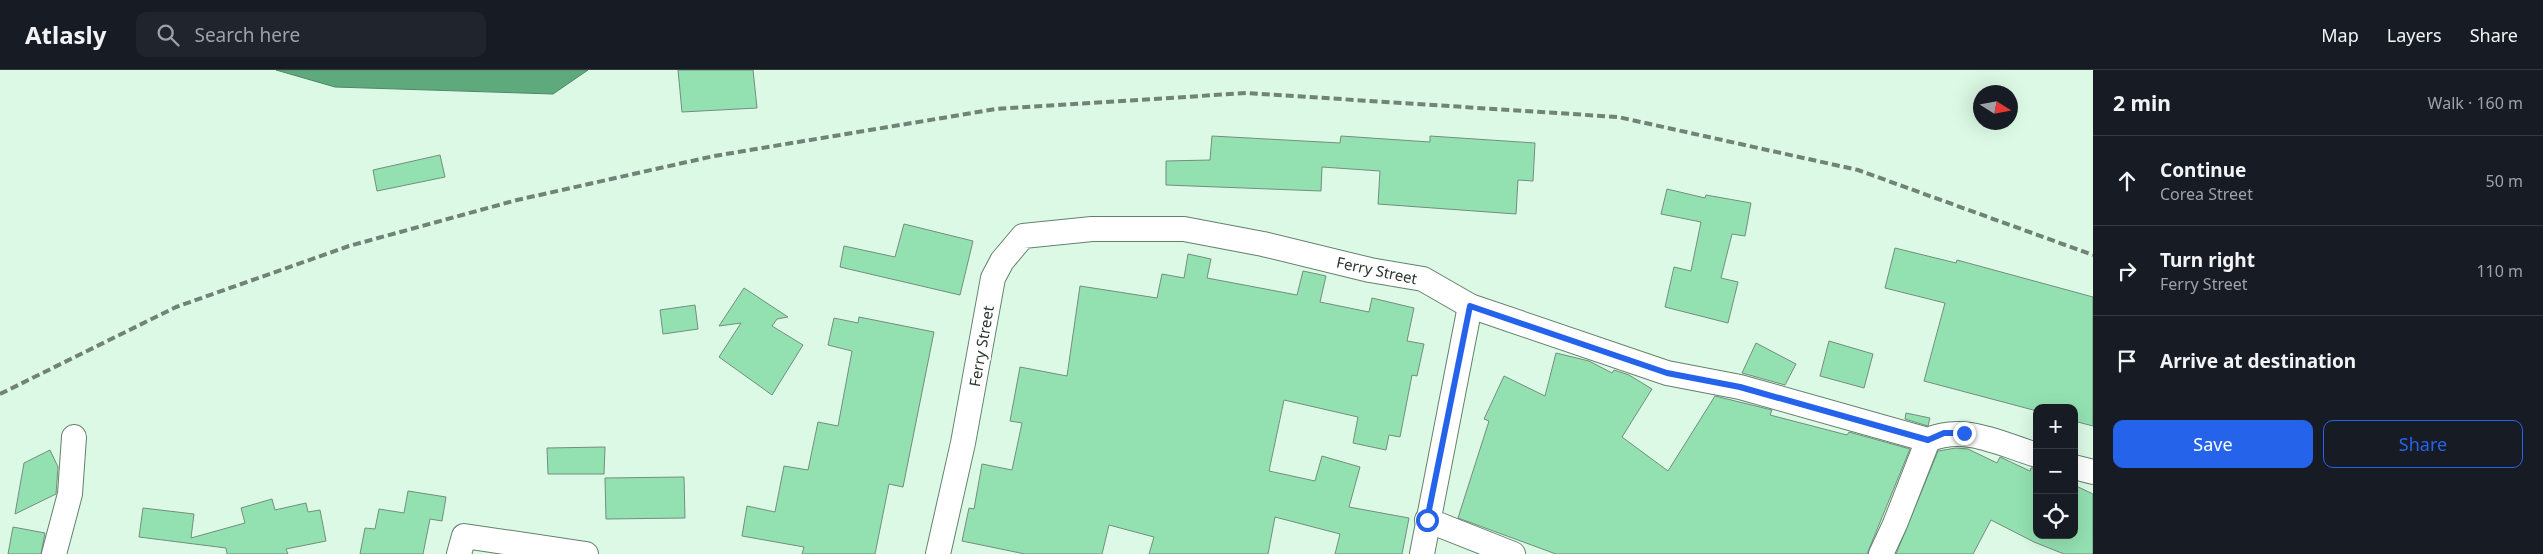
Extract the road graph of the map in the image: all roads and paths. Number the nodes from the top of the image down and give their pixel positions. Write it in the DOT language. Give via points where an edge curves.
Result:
graph roads {
  1 [pos="1470,306"];
  2 [pos="74,437"];
  3 [pos="1928,440"];
  4 [pos="2033,454"];
  5 [pos="2078,467"];
  6 [pos="2093,472"];
  7 [pos="1427,520"];
  8 [pos="54,554"];
  9 [pos="459,554"];
  10 [pos="586,554"];
  11 [pos="938,554"];
  12 [pos="1422,554"];
  13 [pos="1513,554"];
  14 [pos="1881,554"];
  1 -- 3 [label="street, Ferry Street" via="1667,373 1740,387"];
  1 -- 7 [label="street"];
  1 -- 11 [label="street, Ferry Street" via="1423,280 1184,230 1101,229 1023,236 1002,261 993,278 963,443"];
  2 -- 8 [label="street" via="70,494"];
  3 -- 4 [label="street" via="1944,433 1964,433"];
  3 -- 14 [label="street"];
  5 -- 6 [label="street"];
  7 -- 12 [label="street"];
  7 -- 13 [label="street"];
  9 -- 10 [label="street" via="464,536"];
}
